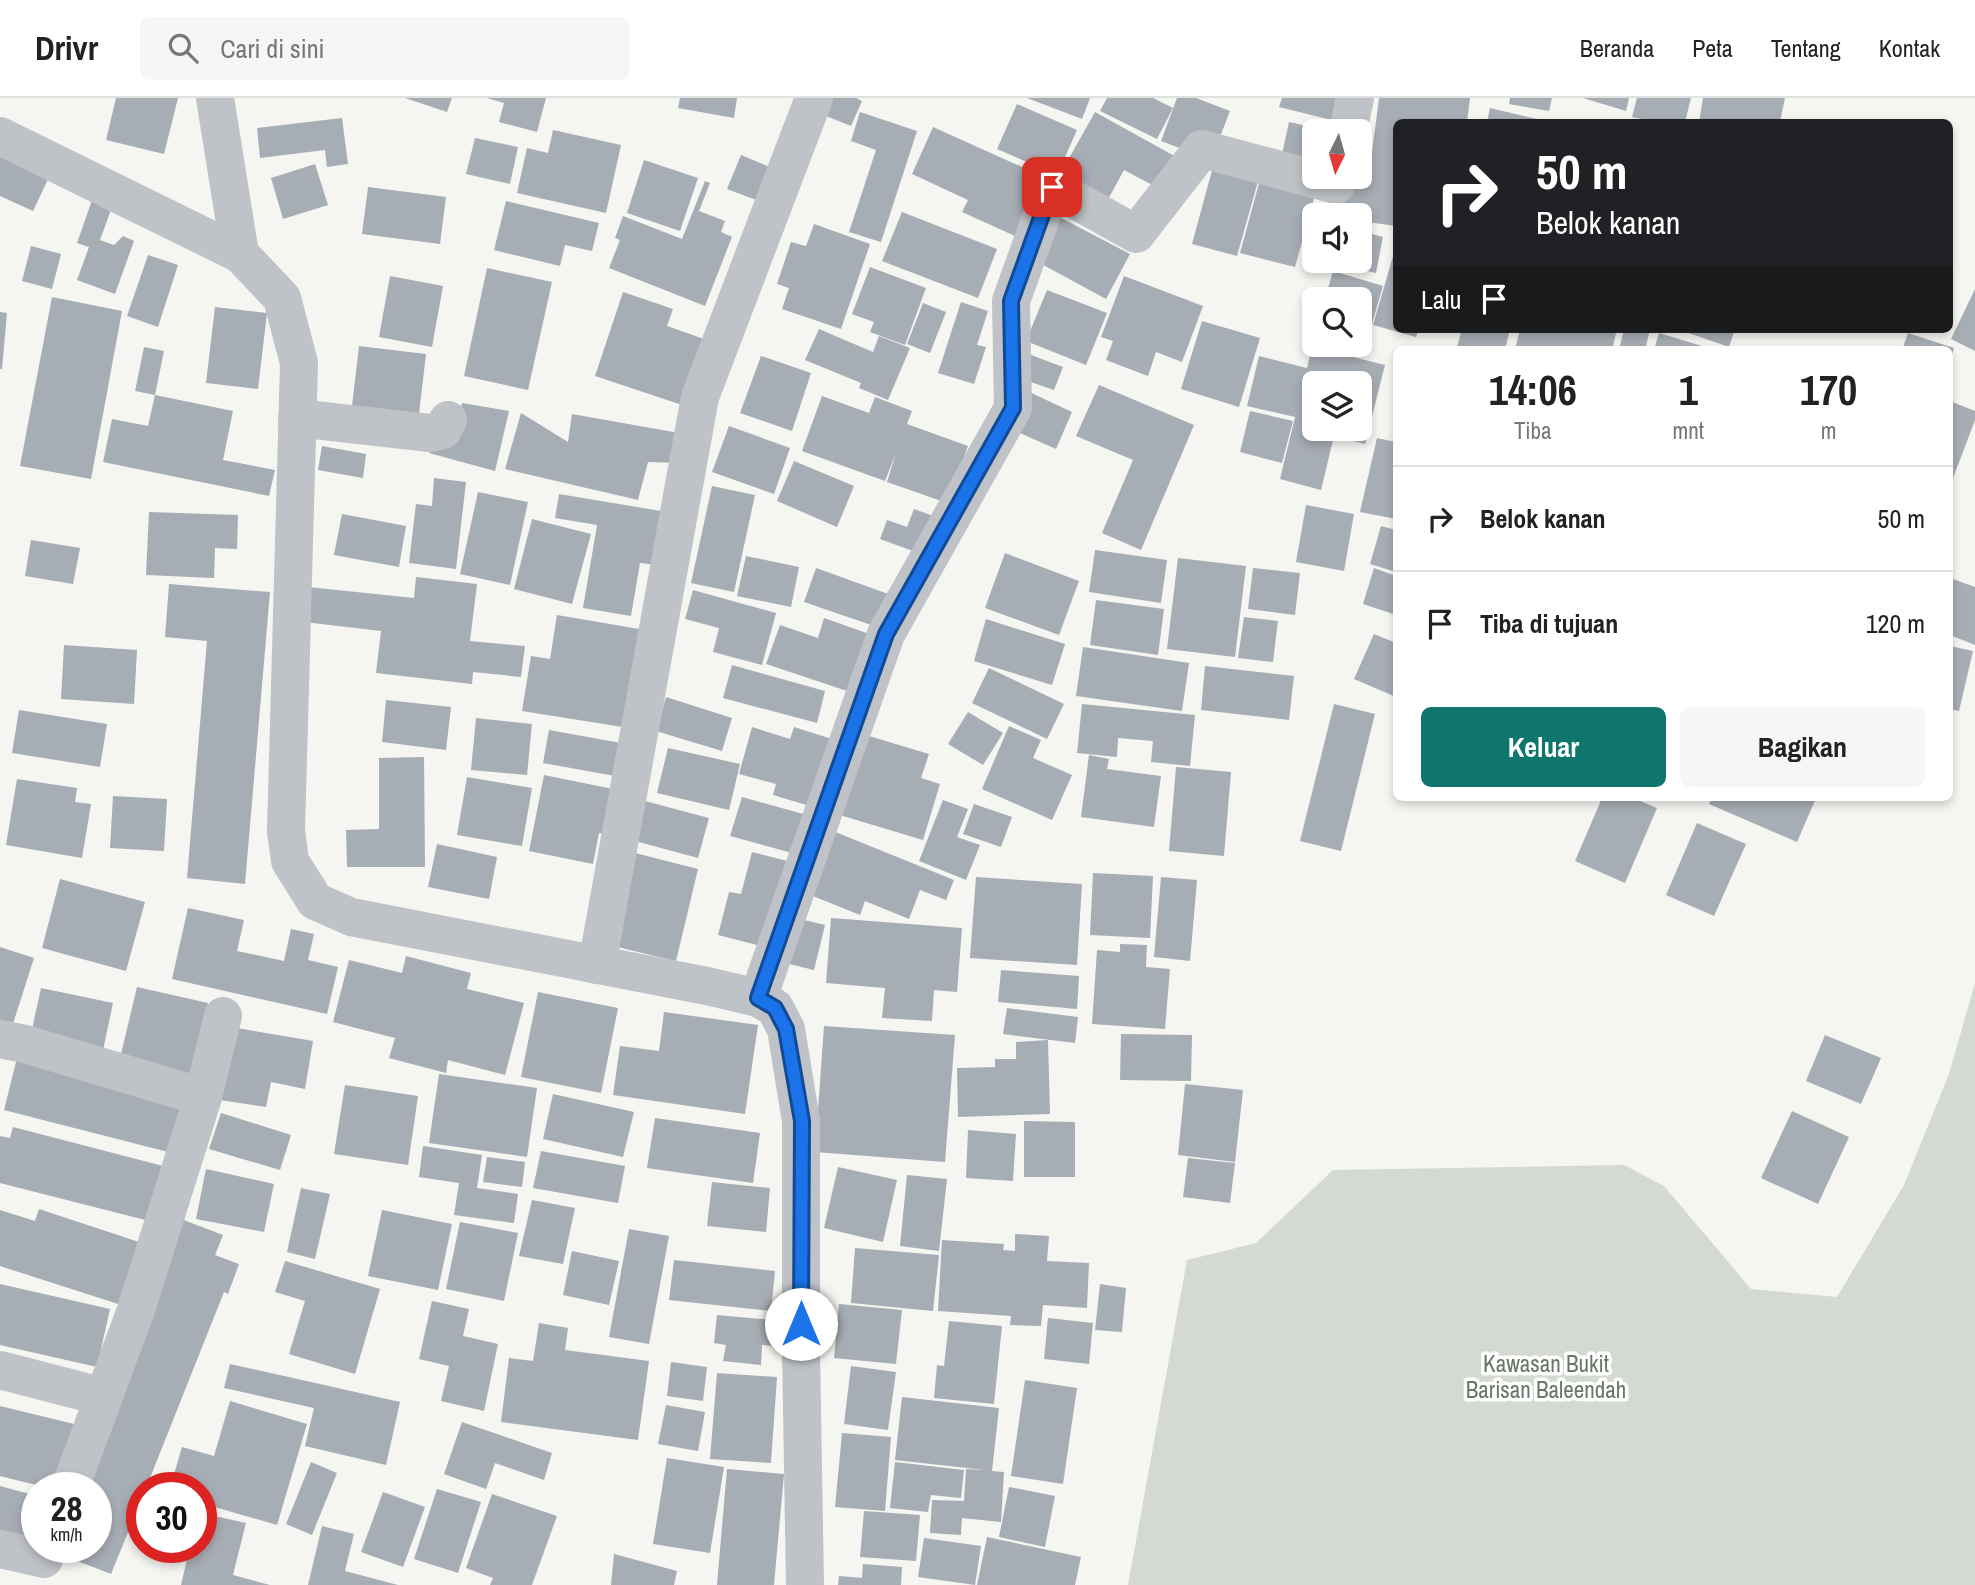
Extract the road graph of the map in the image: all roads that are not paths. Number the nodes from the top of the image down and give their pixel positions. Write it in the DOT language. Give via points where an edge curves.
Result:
graph roads {
  1 [pos="215,98"];
  2 [pos="814,98"];
  3 [pos="1355,98"];
  4 [pos="1351,119"];
  5 [pos="0,136"];
  6 [pos="1302,176"];
  7 [pos="240,254"];
  8 [pos="297,418"];
  9 [pos="448,420"];
  10 [pos="597,965"];
  11 [pos="758,998"];
  12 [pos="223,1016"];
  13 [pos="0,1039"];
  14 [pos="203,1097"];
  15 [pos="0,1370"];
  16 [pos="104,1397"];
  17 [pos="76,1472"];
  18 [pos="0,1549"];
  19 [pos="43,1564"];
  20 [pos="805,1585"];
  1 -- 7 [label="street"];
  2 -- 10 [label="street" via="700,397"];
  3 -- 4 [label="street"];
  5 -- 7 [label="street"];
  6 -- 11 [label="street" via="1202,149 1136,234 1052,187 1011,301 1013,408 886,634"];
  7 -- 8 [label="street" via="282,298 299,363"];
  8 -- 9 [label="street" via="430,433 443,430"];
  8 -- 10 [label="street" via="286,831 290,861 315,901 351,917"];
  10 -- 11 [label="street"];
  11 -- 20 [label="street" via="775,1008 786,1029 802,1121"];
  12 -- 14 [label="street"];
  13 -- 14 [label="street"];
  14 -- 16 [label="street"];
  15 -- 16 [label="street"];
  16 -- 17 [label="street"];
  18 -- 19 [label="street"];
}
